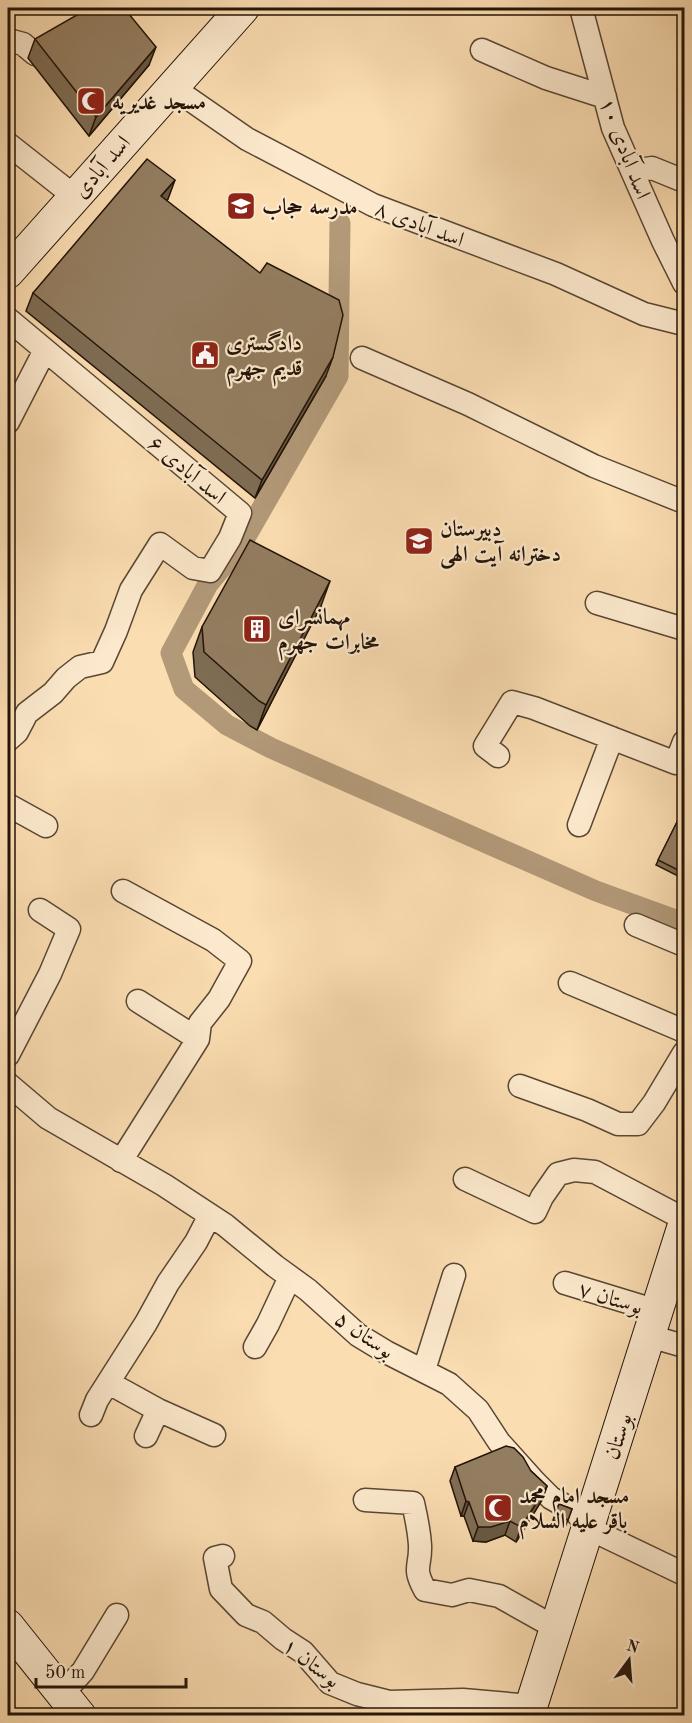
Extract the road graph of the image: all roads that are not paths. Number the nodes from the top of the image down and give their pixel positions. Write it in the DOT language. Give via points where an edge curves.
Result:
graph roads {
  1 [pos="581,8"];
  2 [pos="234,10"];
  3 [pos="8,40"];
  4 [pos="482,50"];
  5 [pos="35,54"];
  6 [pos="172,87"];
  7 [pos="605,98"];
  8 [pos="8,144"];
  9 [pos="632,171"];
  10 [pos="684,181"];
  11 [pos="74,196"];
  12 [pos="8,272"];
  13 [pos="684,283"];
  14 [pos="8,319"];
  15 [pos="684,324"];
  16 [pos="45,350"];
  17 [pos="362,358"];
  18 [pos="8,422"];
  19 [pos="684,502"];
  20 [pos="597,603"];
  21 [pos="684,629"];
  22 [pos="612,738"];
  23 [pos="8,740"];
  24 [pos="684,742"];
  25 [pos="498,756"];
  26 [pos="8,805"];
  27 [pos="579,825"];
  28 [pos="46,826"];
  29 [pos="123,891"];
  30 [pos="40,910"];
  31 [pos="636,925"];
  32 [pos="684,945"];
  33 [pos="570,983"];
  34 [pos="138,1001"];
  35 [pos="684,1031"];
  36 [pos="198,1039"];
  37 [pos="684,1053"];
  38 [pos="8,1055"];
  39 [pos="8,1084"];
  40 [pos="520,1086"];
  41 [pos="121,1161"];
  42 [pos="465,1179"];
  43 [pos="210,1215"];
  44 [pos="684,1219"];
  45 [pos="684,1225"];
  46 [pos="454,1275"];
  47 [pos="290,1277"];
  48 [pos="565,1283"];
  49 [pos="653,1323"];
  50 [pos="684,1346"];
  51 [pos="255,1347"];
  52 [pos="424,1370"];
  53 [pos="109,1383"];
  54 [pos="158,1410"];
  55 [pos="92,1415"];
  56 [pos="214,1435"];
  57 [pos="146,1436"];
  58 [pos="365,1500"];
  59 [pos="588,1528"];
  60 [pos="223,1556"];
  61 [pos="684,1574"];
  62 [pos="117,1615"];
  63 [pos="556,1628"];
  64 [pos="9,1634"];
  65 [pos="71,1705"];
  66 [pos="388,1709"];
  67 [pos="530,1711"];
  1 -- 7 [label="street, اسد آبادی ۱۰"];
  2 -- 6 [label="main road, اسد آبادی"];
  3 -- 5 [label="street" via="23,44"];
  4 -- 7 [label="street"];
  6 -- 11 [label="main road, اسد آبادی"];
  6 -- 15 [label="street, اسد آبادی ۸" via="247,140 373,205 556,274 644,314"];
  7 -- 9 [label="street, اسد آبادی ۱۰"];
  8 -- 11 [label="street"];
  9 -- 10 [label="street" via="652,168"];
  9 -- 13 [label="street, اسد آبادی ۱۰"];
  11 -- 12 [label="main road, اسد آبادی"];
  14 -- 16 [label="street, اسد آبادی ۶"];
  16 -- 18 [label="street"];
  16 -- 23 [label="street, اسد آبادی ۶" via="240,513 210,571 193,568 160,544 131,590 102,662 80,668 66,678 27,713"];
  17 -- 19 [label="street" via="468,404 594,466"];
  20 -- 21 [label="street"];
  22 -- 24 [label="street" via="676,763"];
  22 -- 25 [label="street" via="512,702 485,747"];
  22 -- 27 [label="street"];
  26 -- 28 [label="street"];
  29 -- 36 [label="street" via="213,940 240,961 200,1023"];
  30 -- 38 [label="street" via="69,929"];
  31 -- 32 [label="street"];
  33 -- 35 [label="street"];
  34 -- 36 [label="street"];
  36 -- 41 [label="street"];
  37 -- 40 [label="street" via="638,1124 618,1124"];
  39 -- 41 [label="street, بوستان ۵" via="48,1118"];
  41 -- 43 [label="street, بوستان ۵"];
  42 -- 44 [label="street" via="535,1212 558,1174 574,1170 595,1172"];
  43 -- 47 [label="street, بوستان ۵"];
  43 -- 53 [label="street"];
  45 -- 49 [label="main road, بوستان"];
  46 -- 52 [label="street"];
  47 -- 51 [label="street"];
  47 -- 52 [label="street, بوستان ۵" via="358,1335"];
  48 -- 49 [label="street, بوستان ۷"];
  49 -- 50 [label="street, بوستان ۷"];
  49 -- 59 [label="main road, بوستان"];
  52 -- 59 [label="street, بوستان ۵" via="448,1384 478,1410 516,1462 551,1498 576,1512"];
  53 -- 54 [label="street"];
  53 -- 55 [label="street"];
  54 -- 56 [label="street"];
  54 -- 57 [label="street"];
  58 -- 63 [label="street" via="413,1503 420,1547 416,1575 425,1590 452,1595 469,1590 499,1596"];
  59 -- 61 [label="street, بوستان ۵"];
  59 -- 63 [label="main road, بوستان"];
  60 -- 66 [label="street, بوستان ۱" via="215,1558 221,1589 246,1615 263,1622 303,1652 330,1683"];
  62 -- 65 [label="street" via="83,1671"];
  63 -- 67 [label="main road, بوستان"];
  64 -- 65 [label="main road"];
  66 -- 67 [label="street, بوستان ۱" via="463,1700"];
}
